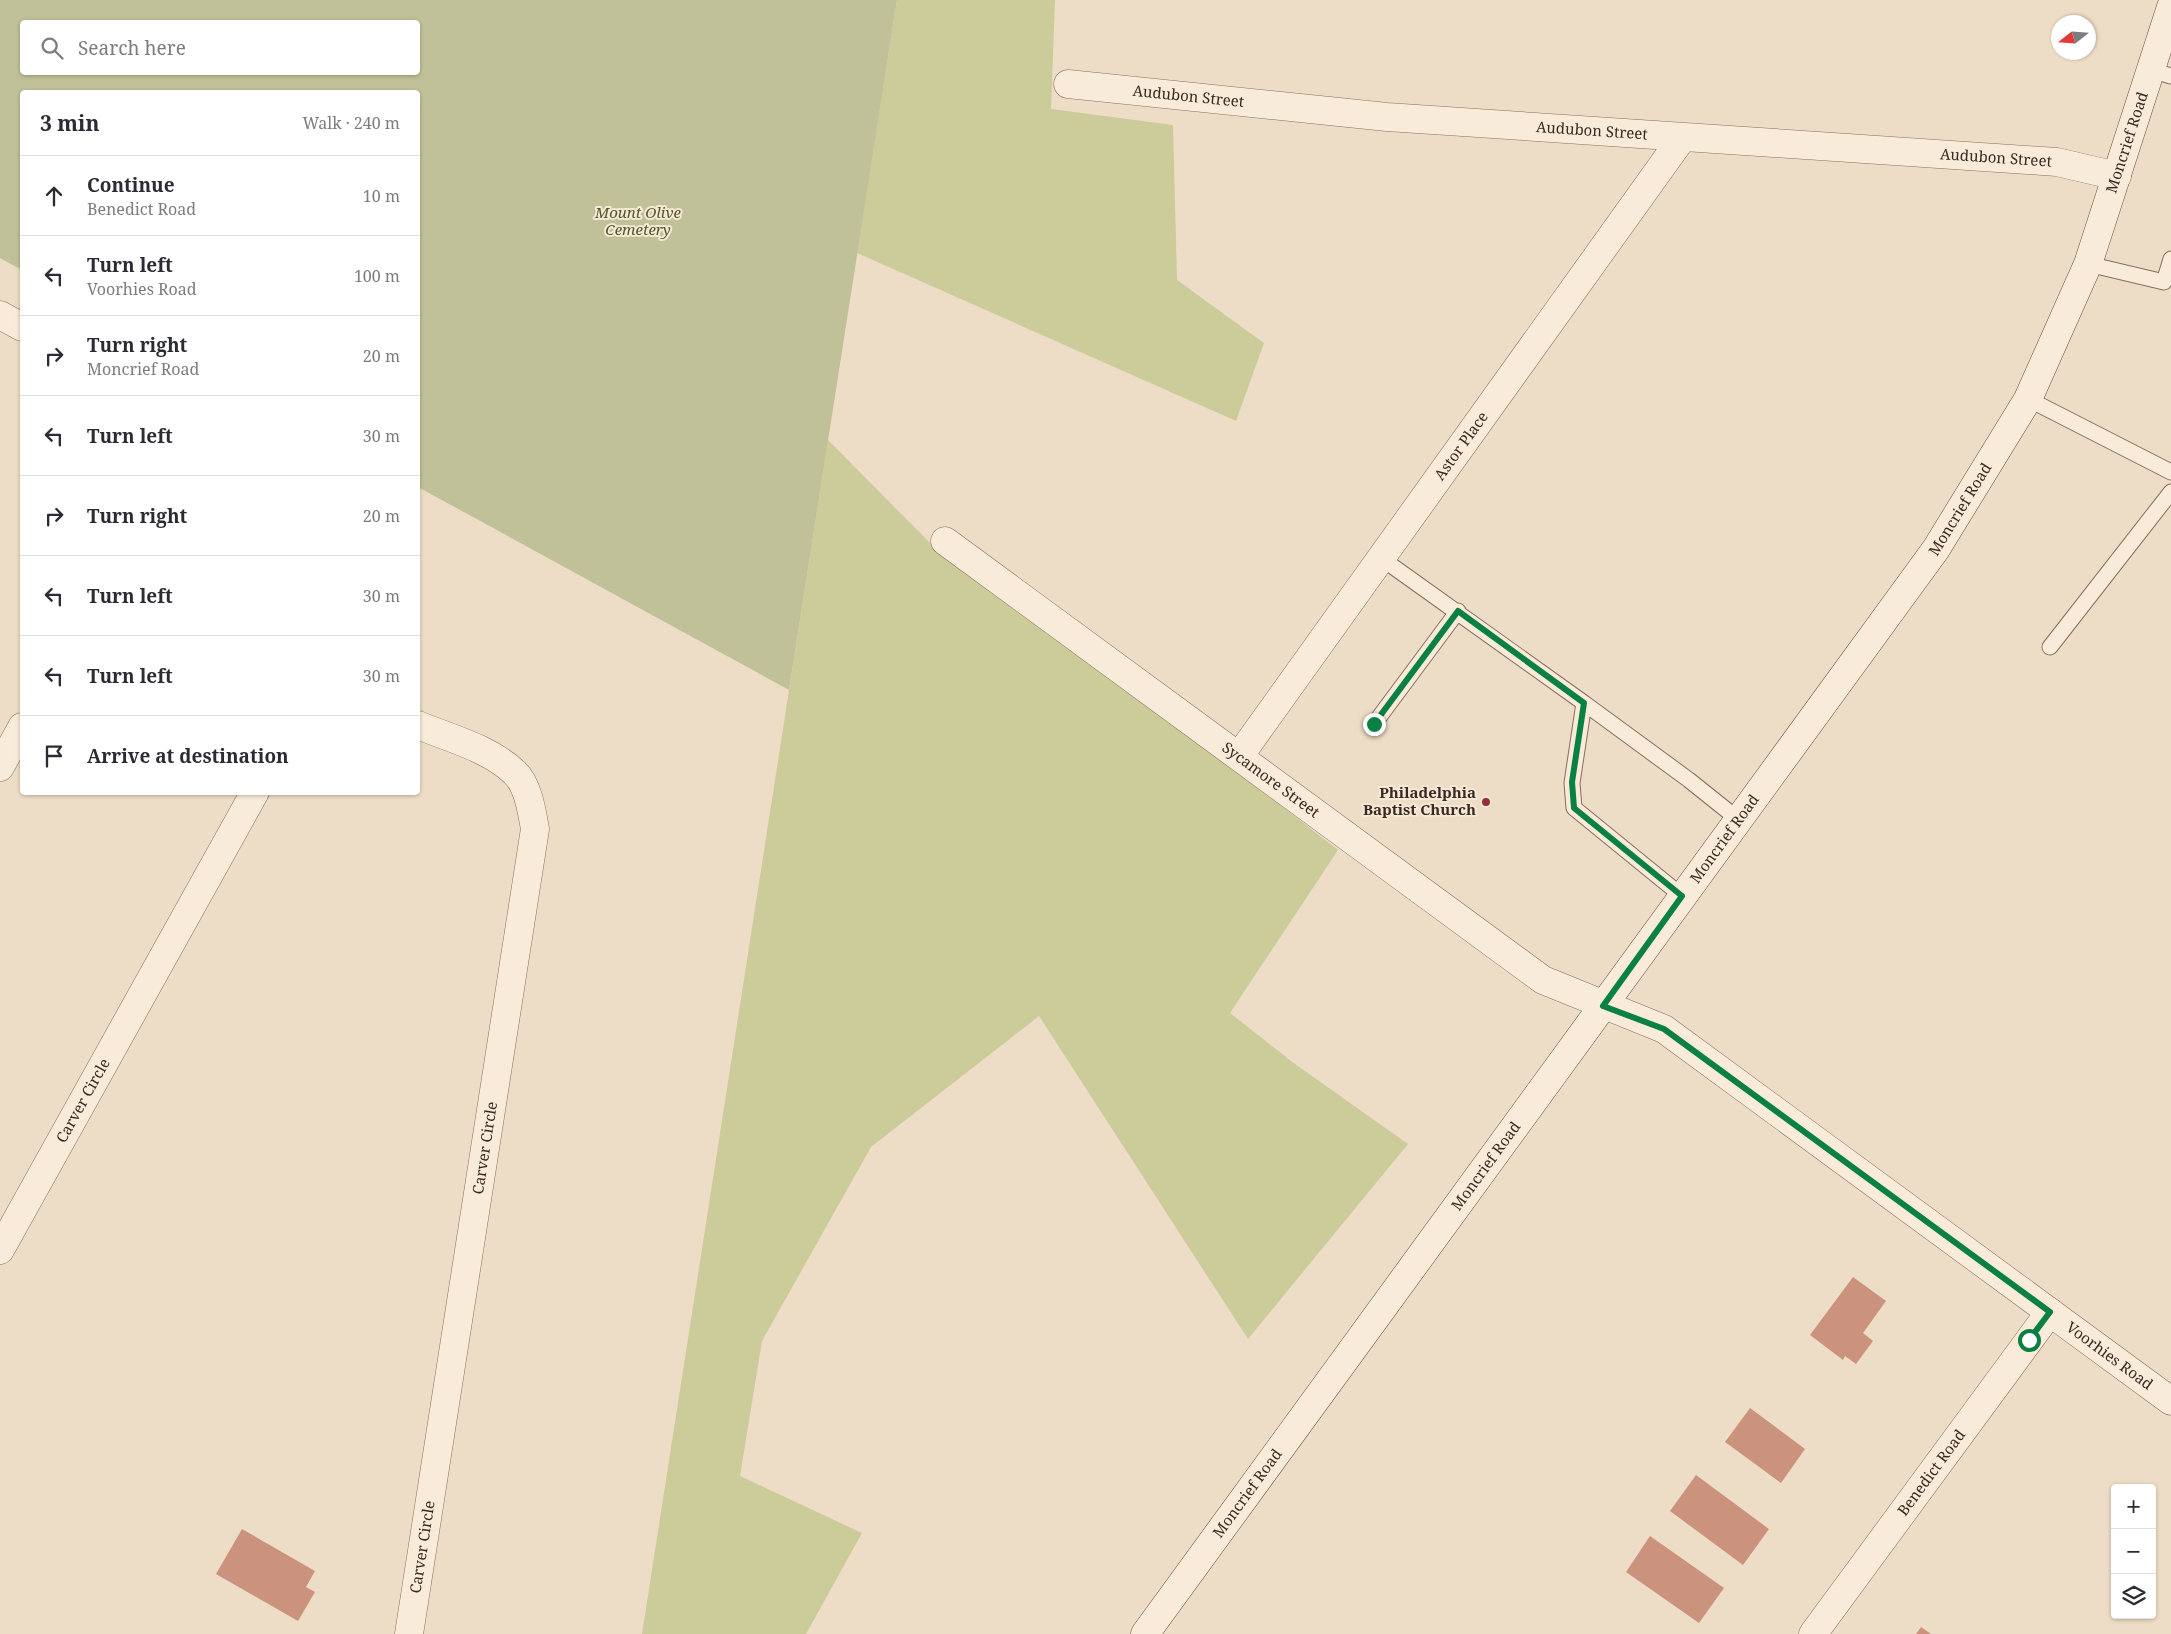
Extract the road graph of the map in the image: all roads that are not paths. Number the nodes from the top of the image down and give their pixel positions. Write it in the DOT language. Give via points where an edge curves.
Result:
graph roads {
  1 [pos="2171,7"];
  2 [pos="2161,73"];
  3 [pos="1068,84"];
  4 [pos="1682,138"];
  5 [pos="2117,176"];
  6 [pos="2171,259"];
  7 [pos="2088,264"];
  8 [pos="0,315"];
  9 [pos="20,326"];
  10 [pos="2028,399"];
  11 [pos="2171,472"];
  12 [pos="2171,492"];
  13 [pos="946,540"];
  14 [pos="1381,558"];
  15 [pos="1458,611"];
  16 [pos="2050,646"];
  17 [pos="1584,703"];
  18 [pos="1374,724"];
  19 [pos="420,726"];
  20 [pos="20,731"];
  21 [pos="1240,755"];
  22 [pos="0,767"];
  23 [pos="253,795"];
  24 [pos="1739,820"];
  25 [pos="1682,896"];
  26 [pos="1603,1006"];
  27 [pos="0,1250"];
  28 [pos="2050,1312"];
  29 [pos="2171,1401"];
  30 [pos="408,1634"];
  31 [pos="1145,1634"];
  32 [pos="1813,1634"];
  1 -- 2 [label="street, Moncrief Road"];
  2 -- 5 [label="street, Moncrief Road"];
  3 -- 4 [label="street, Audubon Street" via="1387,117"];
  4 -- 5 [label="street, Audubon Street" via="2057,162"];
  4 -- 14 [label="street, Astor Place"];
  5 -- 7 [label="street, Moncrief Road"];
  6 -- 7 [label="lane" via="2164,282"];
  7 -- 10 [label="street, Moncrief Road"];
  8 -- 9 [label="street"];
  10 -- 11 [label="lane"];
  10 -- 24 [label="street, Moncrief Road" via="1936,549"];
  12 -- 16 [label="lane"];
  13 -- 21 [label="street, Sycamore Street"];
  14 -- 15 [label="lane"];
  14 -- 21 [label="street, Astor Place"];
  15 -- 17 [label="lane"];
  15 -- 18 [label="lane"];
  17 -- 24 [label="lane"];
  17 -- 25 [label="lane" via="1572,782 1574,808"];
  19 -- 30 [label="street, Carver Circle" via="490,755 516,773 530,800 536,829"];
  20 -- 22 [label="street"];
  21 -- 26 [label="street, Sycamore Street" via="1543,980"];
  23 -- 27 [label="street, Carver Circle"];
  24 -- 25 [label="street, Moncrief Road"];
  25 -- 26 [label="street, Moncrief Road"];
  26 -- 28 [label="street, Voorhies Road" via="1664,1029"];
  26 -- 31 [label="street, Moncrief Road"];
  28 -- 29 [label="street, Voorhies Road"];
  28 -- 32 [label="street, Benedict Road"];
}
